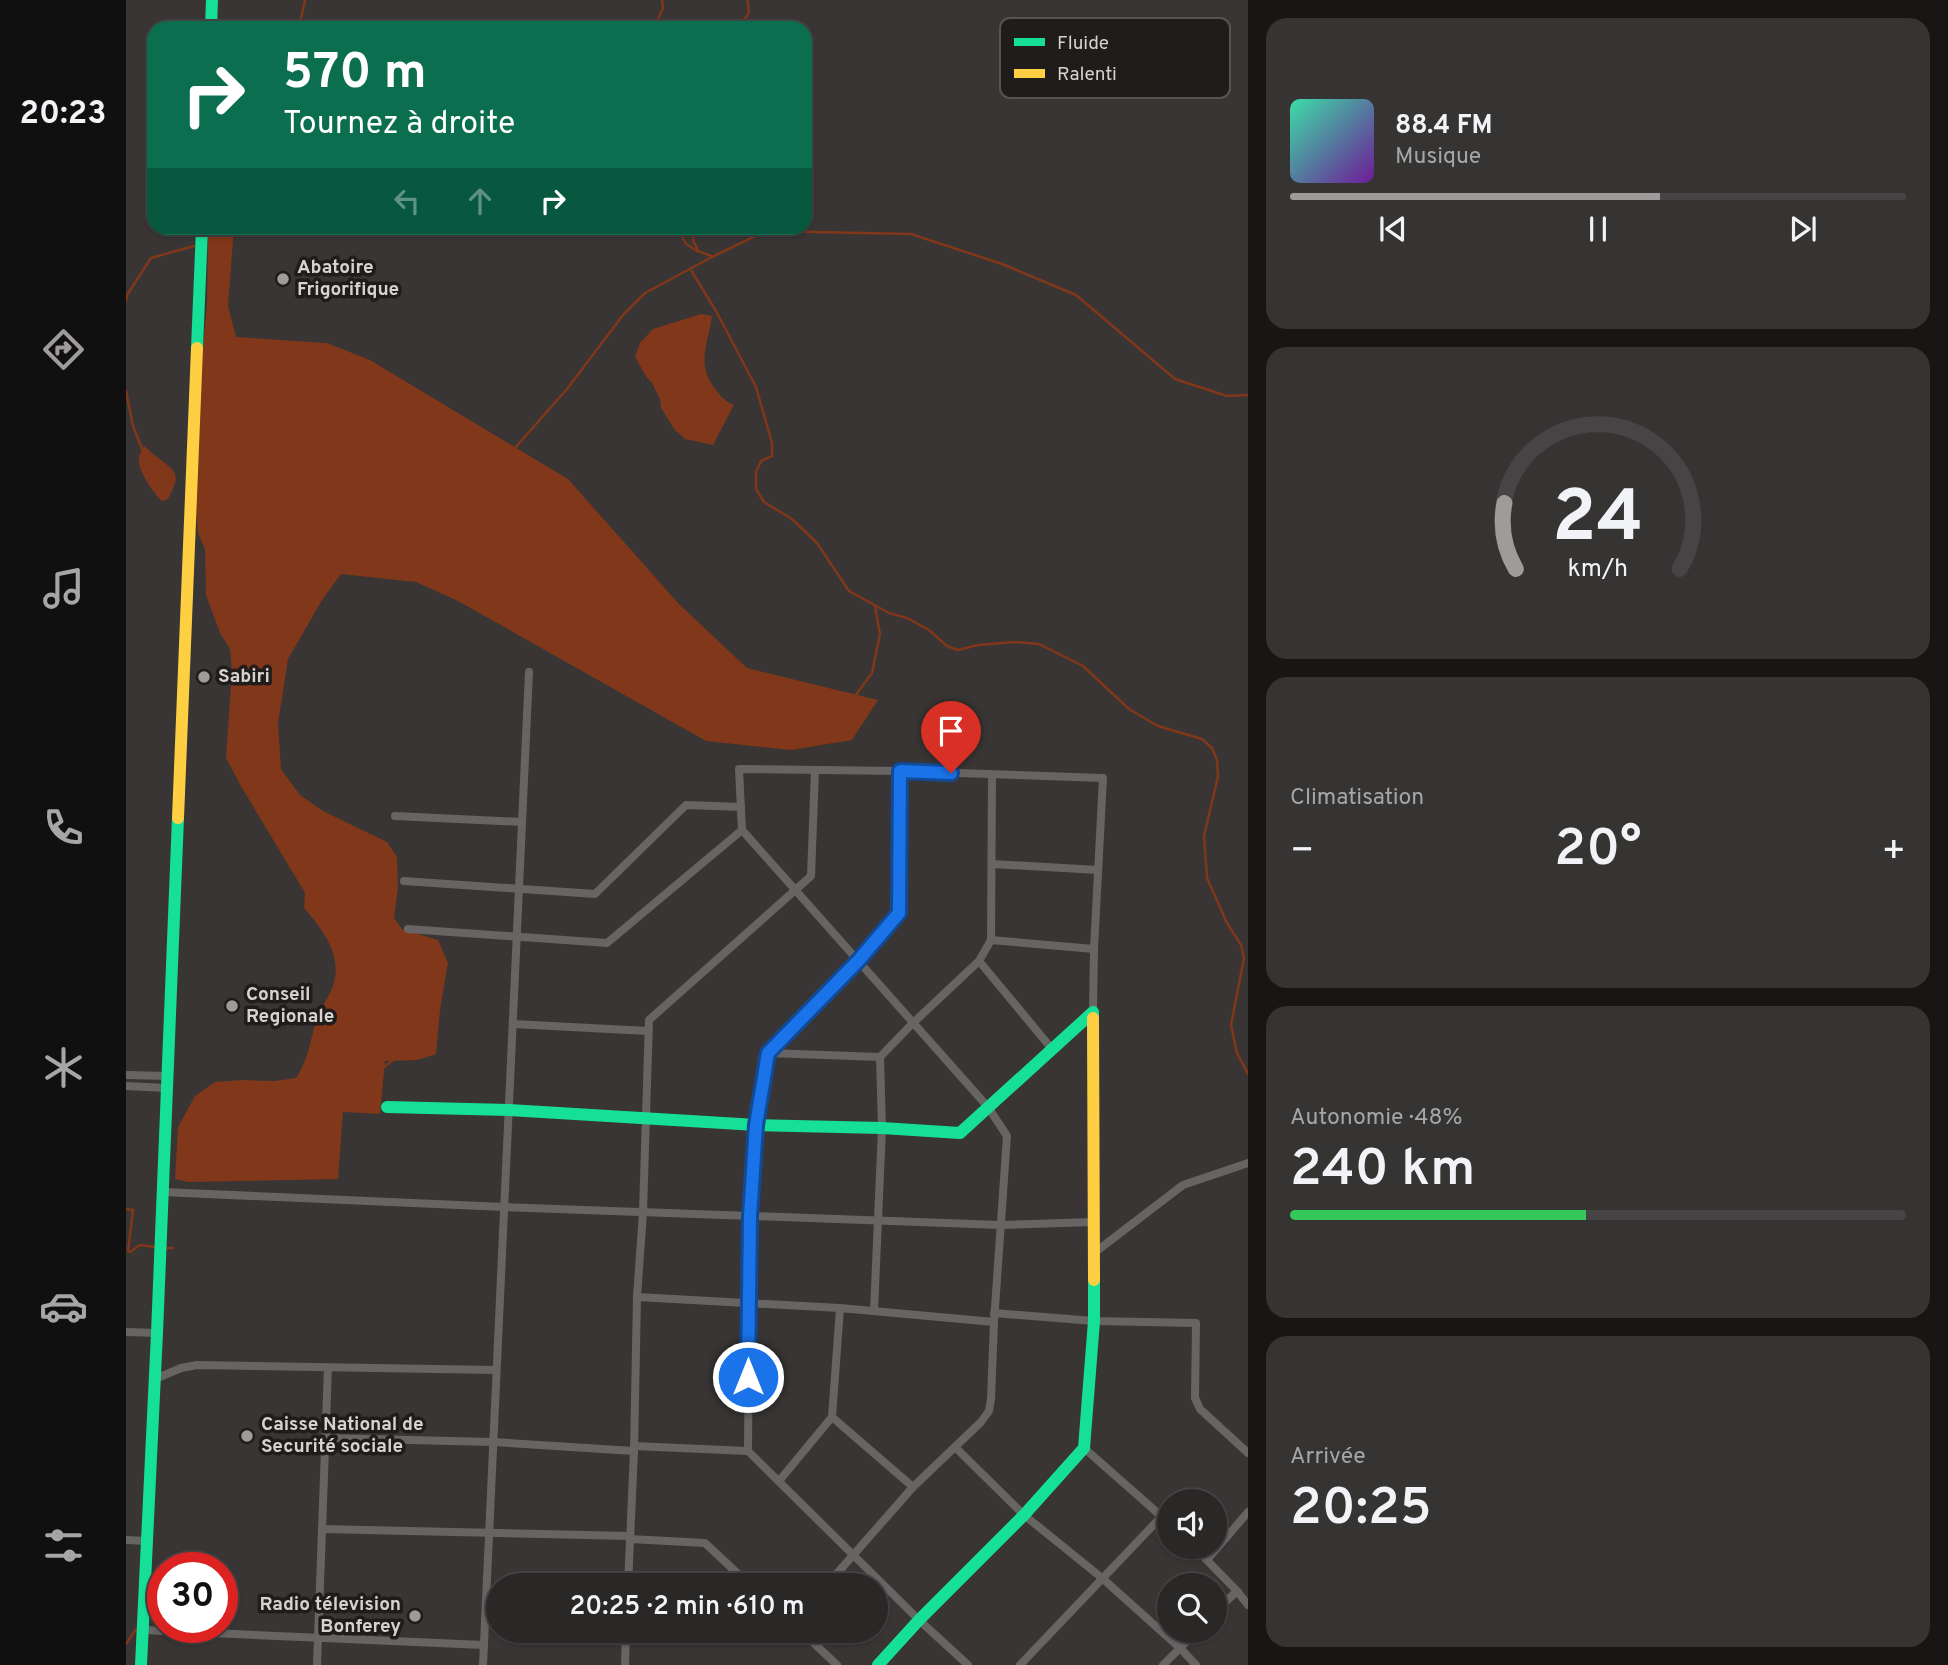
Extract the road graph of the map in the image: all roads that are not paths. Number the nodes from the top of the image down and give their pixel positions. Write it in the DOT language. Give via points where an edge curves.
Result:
graph roads {
  1 [pos="212,0"];
  2 [pos="211,21"];
  3 [pos="202,235"];
  4 [pos="529,672"];
  5 [pos="815,770"];
  6 [pos="900,771"];
  7 [pos="992,775"];
  8 [pos="741,807"];
  9 [pos="395,816"];
  10 [pos="522,822"];
  11 [pos="741,830"];
  12 [pos="992,864"];
  13 [pos="1098,870"];
  14 [pos="404,881"];
  15 [pos="519,889"];
  16 [pos="796,891"];
  17 [pos="408,929"];
  18 [pos="517,937"];
  19 [pos="991,940"];
  20 [pos="1094,949"];
  21 [pos="858,961"];
  22 [pos="979,961"];
  23 [pos="1093,1012"];
  24 [pos="913,1023"];
  25 [pos="513,1024"];
  26 [pos="648,1031"];
  27 [pos="1052,1049"];
  28 [pos="768,1053"];
  29 [pos="880,1057"];
  30 [pos="126,1075"];
  31 [pos="167,1082"];
  32 [pos="126,1086"];
  33 [pos="387,1107"];
  34 [pos="988,1107"];
  35 [pos="509,1110"];
  36 [pos="646,1117"];
  37 [pos="756,1125"];
  38 [pos="882,1128"];
  39 [pos="1248,1163"];
  40 [pos="162,1192"];
  41 [pos="504,1207"];
  42 [pos="643,1212"];
  43 [pos="750,1216"];
  44 [pos="878,1220"];
  45 [pos="1093,1222"];
  46 [pos="1000,1225"];
  47 [pos="1094,1254"];
  48 [pos="637,1297"];
  49 [pos="749,1303"];
  50 [pos="840,1308"];
  51 [pos="874,1311"];
  52 [pos="994,1317"];
  53 [pos="1094,1321"];
  54 [pos="126,1332"];
  55 [pos="157,1333"];
  56 [pos="328,1368"];
  57 [pos="496,1370"];
  58 [pos="155,1379"];
  59 [pos="832,1417"];
  60 [pos="325,1438"];
  61 [pos="493,1442"];
  62 [pos="955,1447"];
  63 [pos="634,1448"];
  64 [pos="1084,1448"];
  65 [pos="748,1451"];
  66 [pos="1248,1453"];
  67 [pos="779,1481"];
  68 [pos="913,1486"];
  69 [pos="1157,1512"];
  70 [pos="1248,1513"];
  71 [pos="1024,1515"];
  72 [pos="1157,1520"];
  73 [pos="322,1529"];
  74 [pos="489,1533"];
  75 [pos="630,1537"];
  76 [pos="126,1540"];
  77 [pos="148,1541"];
  78 [pos="854,1555"];
  79 [pos="1206,1560"];
  80 [pos="629,1573"];
  81 [pos="737,1573"];
  82 [pos="838,1573"];
  83 [pos="1102,1578"];
  84 [pos="1237,1591"];
  85 [pos="1227,1601"];
  86 [pos="1248,1605"];
  87 [pos="485,1618"];
  88 [pos="919,1620"];
  89 [pos="143,1630"];
  90 [pos="318,1637"];
  91 [pos="626,1643"];
  92 [pos="813,1643"];
  93 [pos="1185,1643"];
  94 [pos="484,1646"];
  95 [pos="1180,1648"];
  96 [pos="141,1665"];
  97 [pos="317,1665"];
  98 [pos="483,1665"];
  99 [pos="625,1665"];
  100 [pos="837,1665"];
  101 [pos="878,1665"];
  102 [pos="968,1665"];
  103 [pos="1020,1665"];
  104 [pos="1163,1665"];
  105 [pos="1196,1665"];
  1 -- 2 [label="main road"];
  3 -- 31 [label="main road"];
  4 -- 10 [label="street"];
  5 -- 6 [label="street"];
  5 -- 8 [label="street" via="739,769"];
  5 -- 16 [label="street" via="811,876"];
  6 -- 7 [label="street"];
  6 -- 21 [label="street" via="899,913"];
  7 -- 12 [label="street"];
  7 -- 13 [label="street" via="1102,778"];
  8 -- 11 [label="street"];
  8 -- 15 [label="street" via="686,805 595,894"];
  9 -- 10 [label="street"];
  10 -- 15 [label="street"];
  11 -- 16 [label="street"];
  11 -- 18 [label="street" via="607,943"];
  12 -- 13 [label="street"];
  12 -- 19 [label="street"];
  13 -- 20 [label="street"];
  14 -- 15 [label="street"];
  15 -- 18 [label="street"];
  16 -- 21 [label="street"];
  16 -- 26 [label="street" via="649,1020"];
  17 -- 18 [label="street"];
  18 -- 25 [label="street"];
  19 -- 20 [label="street"];
  19 -- 22 [label="street"];
  20 -- 23 [label="street"];
  21 -- 24 [label="street"];
  21 -- 28 [label="street"];
  22 -- 24 [label="street"];
  22 -- 27 [label="street"];
  23 -- 27 [label="main road"];
  23 -- 45 [label="main road"];
  24 -- 29 [label="street"];
  24 -- 34 [label="street"];
  25 -- 26 [label="street"];
  25 -- 35 [label="street"];
  26 -- 36 [label="street"];
  27 -- 34 [label="main road"];
  28 -- 29 [label="street"];
  28 -- 37 [label="street"];
  29 -- 38 [label="street"];
  30 -- 31 [label="street"];
  31 -- 32 [label="street"];
  31 -- 40 [label="main road"];
  33 -- 35 [label="main road"];
  34 -- 38 [label="main road" via="960,1133"];
  34 -- 46 [label="street" via="1007,1136"];
  35 -- 36 [label="main road"];
  35 -- 41 [label="street"];
  36 -- 37 [label="main road"];
  36 -- 42 [label="street"];
  37 -- 38 [label="main road"];
  37 -- 43 [label="street"];
  38 -- 44 [label="street"];
  39 -- 47 [label="street" via="1182,1185"];
  40 -- 41 [label="street"];
  40 -- 55 [label="main road"];
  41 -- 42 [label="street"];
  41 -- 57 [label="street"];
  42 -- 43 [label="street"];
  42 -- 48 [label="street"];
  43 -- 44 [label="street"];
  43 -- 49 [label="street"];
  44 -- 46 [label="street"];
  44 -- 51 [label="street"];
  45 -- 46 [label="street"];
  45 -- 47 [label="main road"];
  46 -- 52 [label="street"];
  47 -- 53 [label="main road"];
  48 -- 49 [label="street"];
  48 -- 63 [label="street"];
  49 -- 50 [label="street"];
  49 -- 65 [label="street"];
  50 -- 51 [label="street"];
  50 -- 59 [label="street"];
  51 -- 52 [label="street"];
  52 -- 53 [label="street"];
  52 -- 62 [label="street" via="989,1411"];
  53 -- 64 [label="main road"];
  53 -- 66 [label="street" via="1196,1323 1195,1398 1200,1409"];
  54 -- 55 [label="street"];
  55 -- 58 [label="main road"];
  56 -- 57 [label="street"];
  56 -- 58 [label="street" via="197,1365"];
  56 -- 60 [label="street"];
  57 -- 61 [label="street"];
  58 -- 77 [label="main road"];
  59 -- 67 [label="street"];
  59 -- 68 [label="street"];
  60 -- 61 [label="street"];
  60 -- 73 [label="street"];
  61 -- 63 [label="street"];
  61 -- 74 [label="street"];
  62 -- 68 [label="street"];
  62 -- 71 [label="street"];
  63 -- 65 [label="street"];
  63 -- 75 [label="street"];
  64 -- 69 [label="street"];
  64 -- 71 [label="main road"];
  65 -- 67 [label="street"];
  67 -- 78 [label="street"];
  68 -- 78 [label="street"];
  70 -- 79 [label="street"];
  71 -- 83 [label="street"];
  71 -- 88 [label="main road"];
  72 -- 83 [label="street"];
  73 -- 74 [label="street"];
  73 -- 90 [label="street"];
  74 -- 75 [label="street"];
  74 -- 87 [label="street"];
  75 -- 80 [label="street"];
  75 -- 81 [label="street" via="705,1543"];
  76 -- 77 [label="street"];
  77 -- 89 [label="main road"];
  78 -- 82 [label="street"];
  78 -- 88 [label="street"];
  79 -- 84 [label="street"];
  83 -- 95 [label="street"];
  83 -- 103 [label="street"];
  84 -- 85 [label="street"];
  84 -- 86 [label="street"];
  87 -- 94 [label="street"];
  88 -- 101 [label="main road"];
  88 -- 102 [label="street"];
  89 -- 90 [label="street"];
  89 -- 96 [label="main road"];
  90 -- 94 [label="street"];
  90 -- 97 [label="street"];
  91 -- 99 [label="street"];
  92 -- 100 [label="street"];
  93 -- 95 [label="street"];
  94 -- 98 [label="street"];
  95 -- 104 [label="street"];
  95 -- 105 [label="street"];
}
